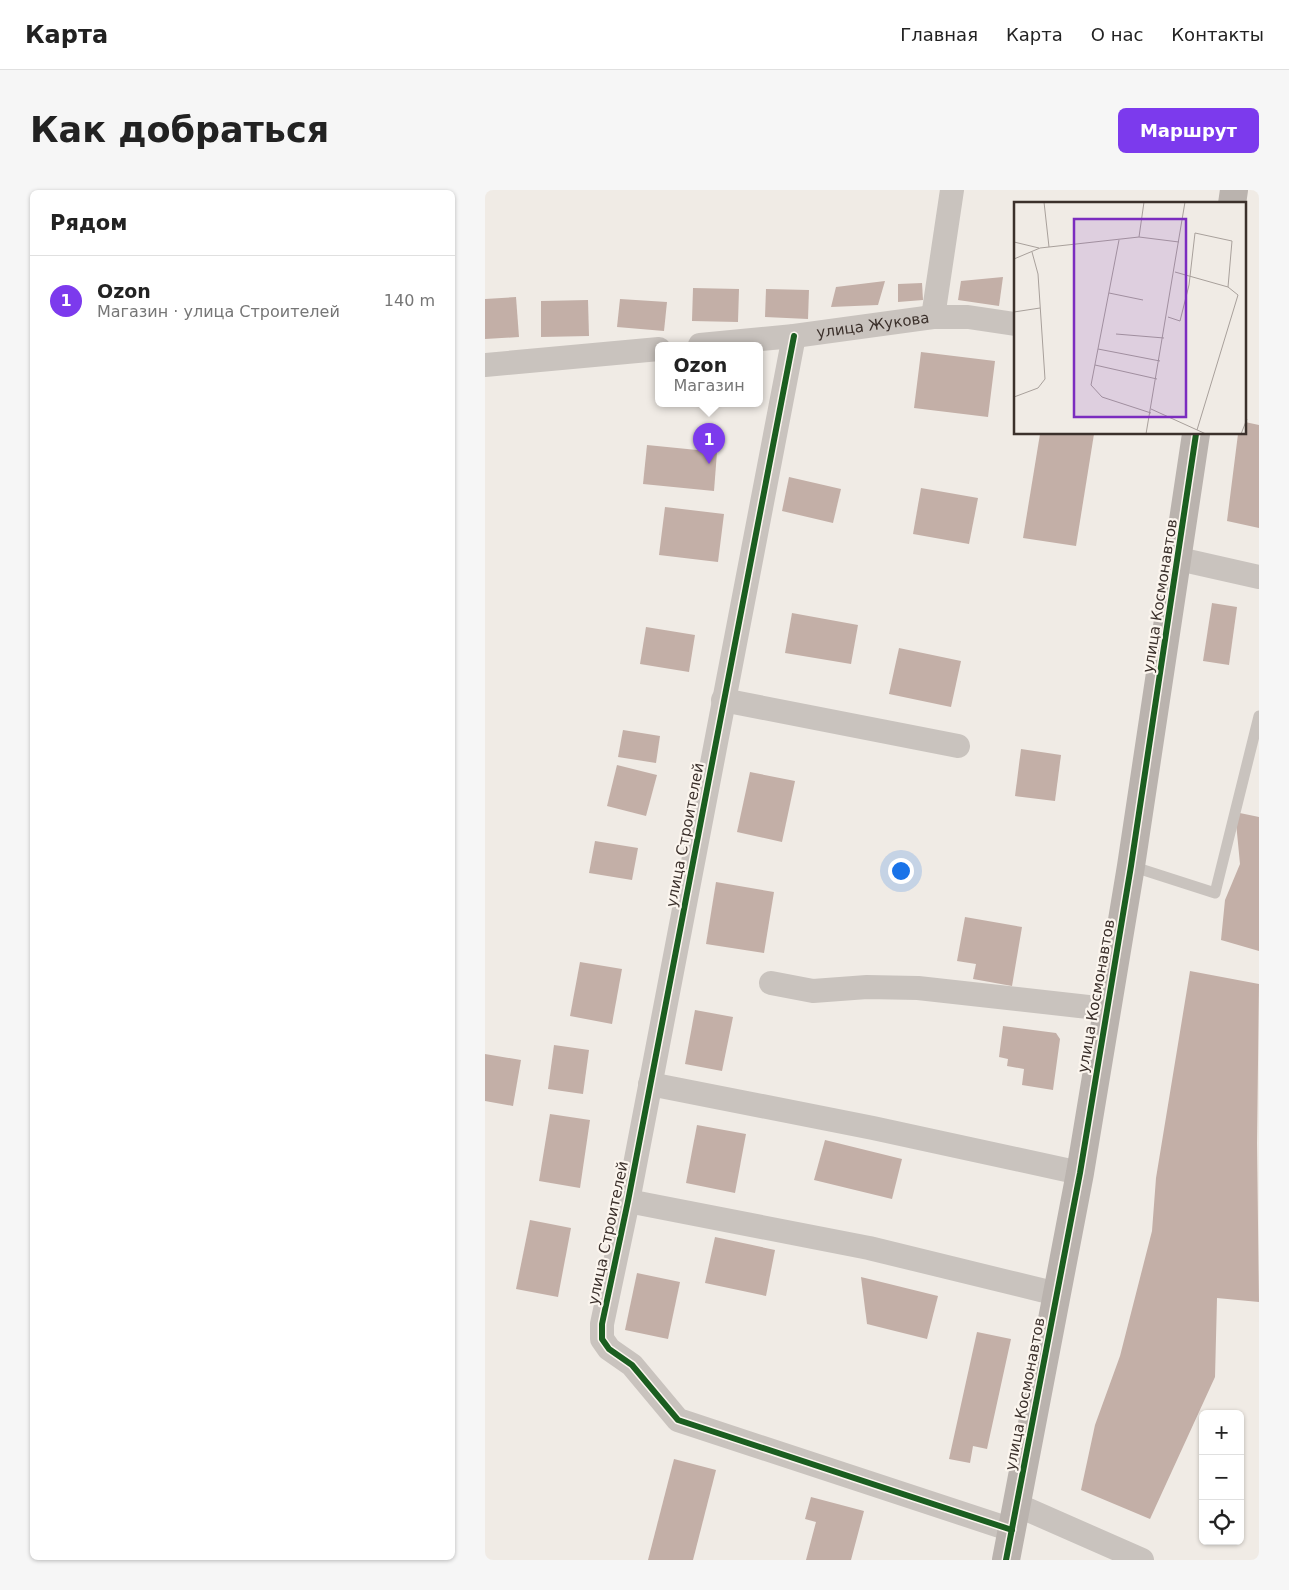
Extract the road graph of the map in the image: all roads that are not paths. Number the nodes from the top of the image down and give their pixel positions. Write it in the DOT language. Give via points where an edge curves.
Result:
graph roads {
  1 [pos="952,190"];
  2 [pos="933,317"];
  3 [pos="1014,324"];
  4 [pos="794,336"];
  5 [pos="731,342"];
  6 [pos="655,349"];
  7 [pos="485,366"];
  8 [pos="1196,435"];
  9 [pos="1179,559"];
  10 [pos="1259,577"];
  11 [pos="723,700"];
  12 [pos="1259,716"];
  13 [pos="959,746"];
  14 [pos="1131,866"];
  15 [pos="771,983"];
  16 [pos="1106,1009"];
  17 [pos="650,1084"];
  18 [pos="1079,1174"];
  19 [pos="628,1201"];
  20 [pos="1057,1294"];
  21 [pos="1015,1518"];
  22 [pos="1006,1560"];
  23 [pos="1142,1560"];
  1 -- 2 [label="street"];
  2 -- 3 [label="street, улица Жукова"];
  2 -- 4 [label="street, улица Жукова"];
  4 -- 5 [label="street, улица Жукова"];
  4 -- 11 [label="street, улица Строителей"];
  6 -- 7 [label="street"];
  8 -- 9 [label="street, улица Космонавтов"];
  9 -- 10 [label="street"];
  9 -- 14 [label="street, улица Космонавтов"];
  11 -- 13 [label="street"];
  11 -- 17 [label="street, улица Строителей"];
  12 -- 14 [label="lane" via="1215,893"];
  14 -- 16 [label="street, улица Космонавтов"];
  15 -- 16 [label="street" via="813,991 918,988"];
  16 -- 18 [label="street, улица Космонавтов"];
  17 -- 18 [label="street" via="873,1128"];
  17 -- 19 [label="street, улица Строителей"];
  18 -- 20 [label="street, улица Космонавтов"];
  19 -- 20 [label="street" via="869,1248"];
  19 -- 21 [label="street, улица Строителей" via="602,1324 602,1339 609,1349 632,1365 678,1420"];
  20 -- 21 [label="street, улица Космонавтов"];
  21 -- 22 [label="street, улица Космонавтов"];
  21 -- 23 [label="street"];
}
